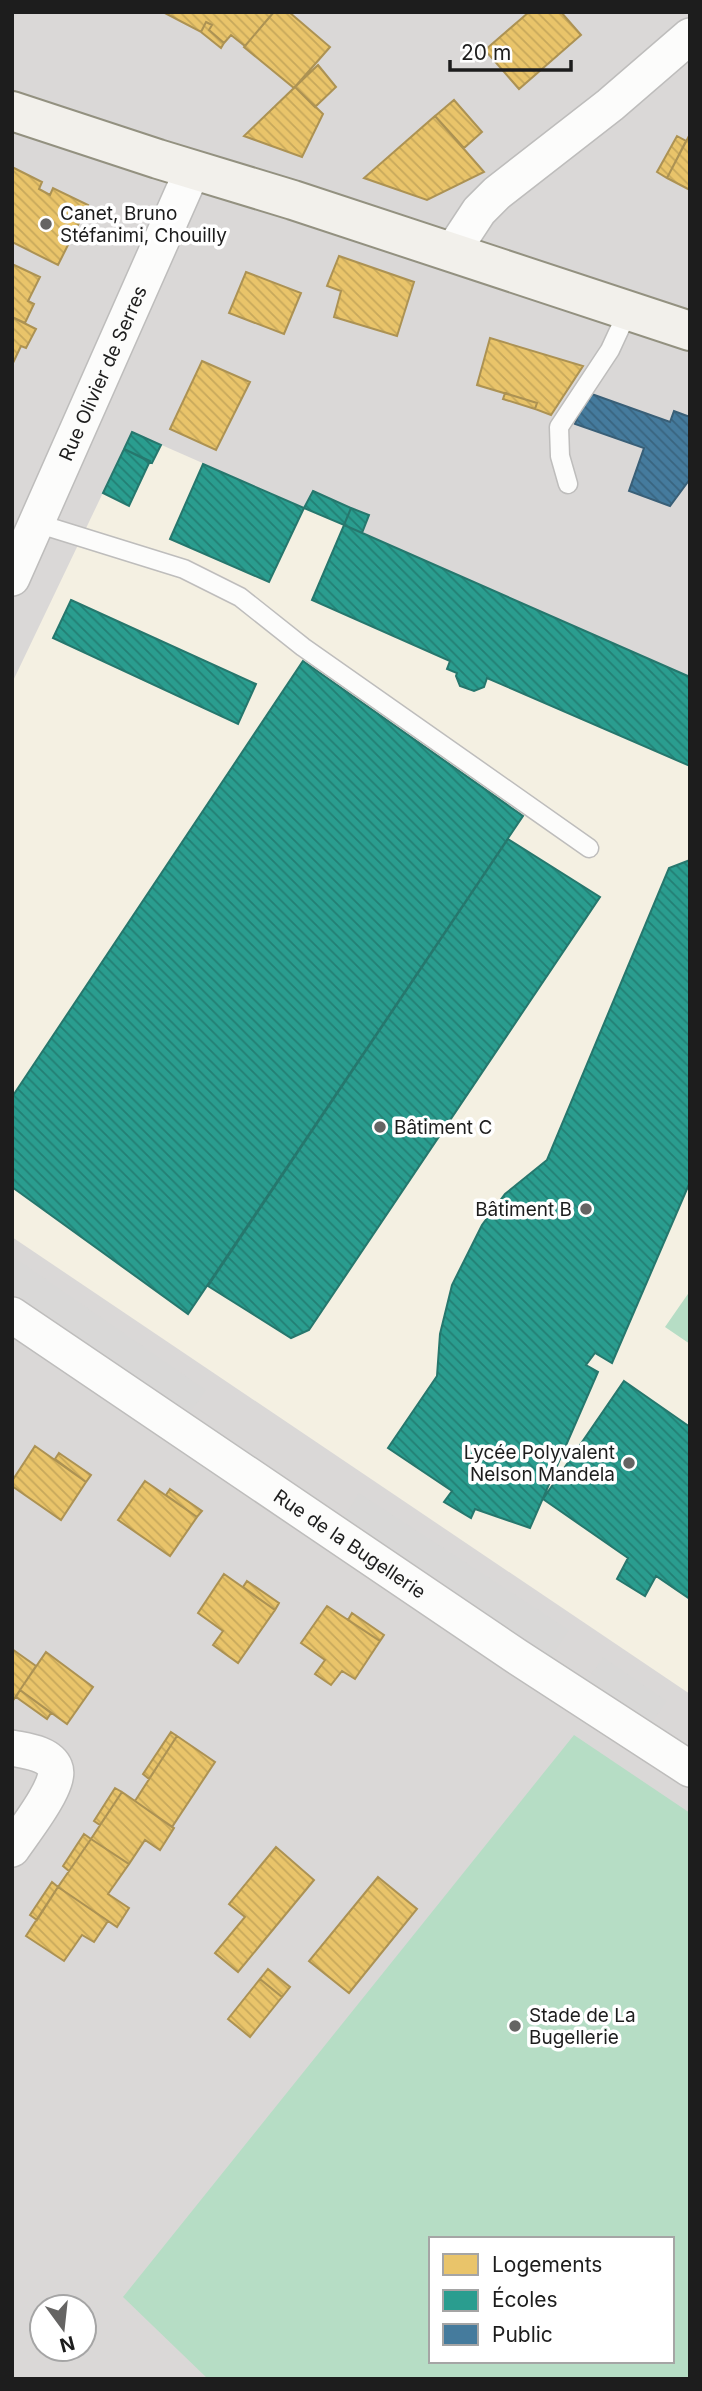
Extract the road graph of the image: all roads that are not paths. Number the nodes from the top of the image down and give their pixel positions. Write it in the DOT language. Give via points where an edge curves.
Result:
graph roads {
  1 [pos="690,36"];
  2 [pos="12,111"];
  3 [pos="194,169"];
  4 [pos="452,252"];
  5 [pos="628,310"];
  6 [pos="690,331"];
  7 [pos="568,484"];
  8 [pos="36,523"];
  9 [pos="12,578"];
  10 [pos="589,848"];
  11 [pos="12,1315"];
  12 [pos="12,1748"];
  13 [pos="690,1769"];
  14 [pos="12,1849"];
  1 -- 4 [label="street" via="497,192"];
  2 -- 3 [label="street"];
  3 -- 4 [label="street"];
  3 -- 8 [label="street, Rue Olivier de Serres"];
  4 -- 5 [label="street"];
  5 -- 6 [label="street"];
  5 -- 7 [label="lane" via="610,350 559,427"];
  8 -- 9 [label="street, Rue Olivier de Serres"];
  8 -- 10 [label="lane" via="184,569 240,597 303,647"];
  11 -- 13 [label="street, Rue de la Bugellerie"];
  12 -- 14 [label="street" via="43,1756 57,1773"];
}
